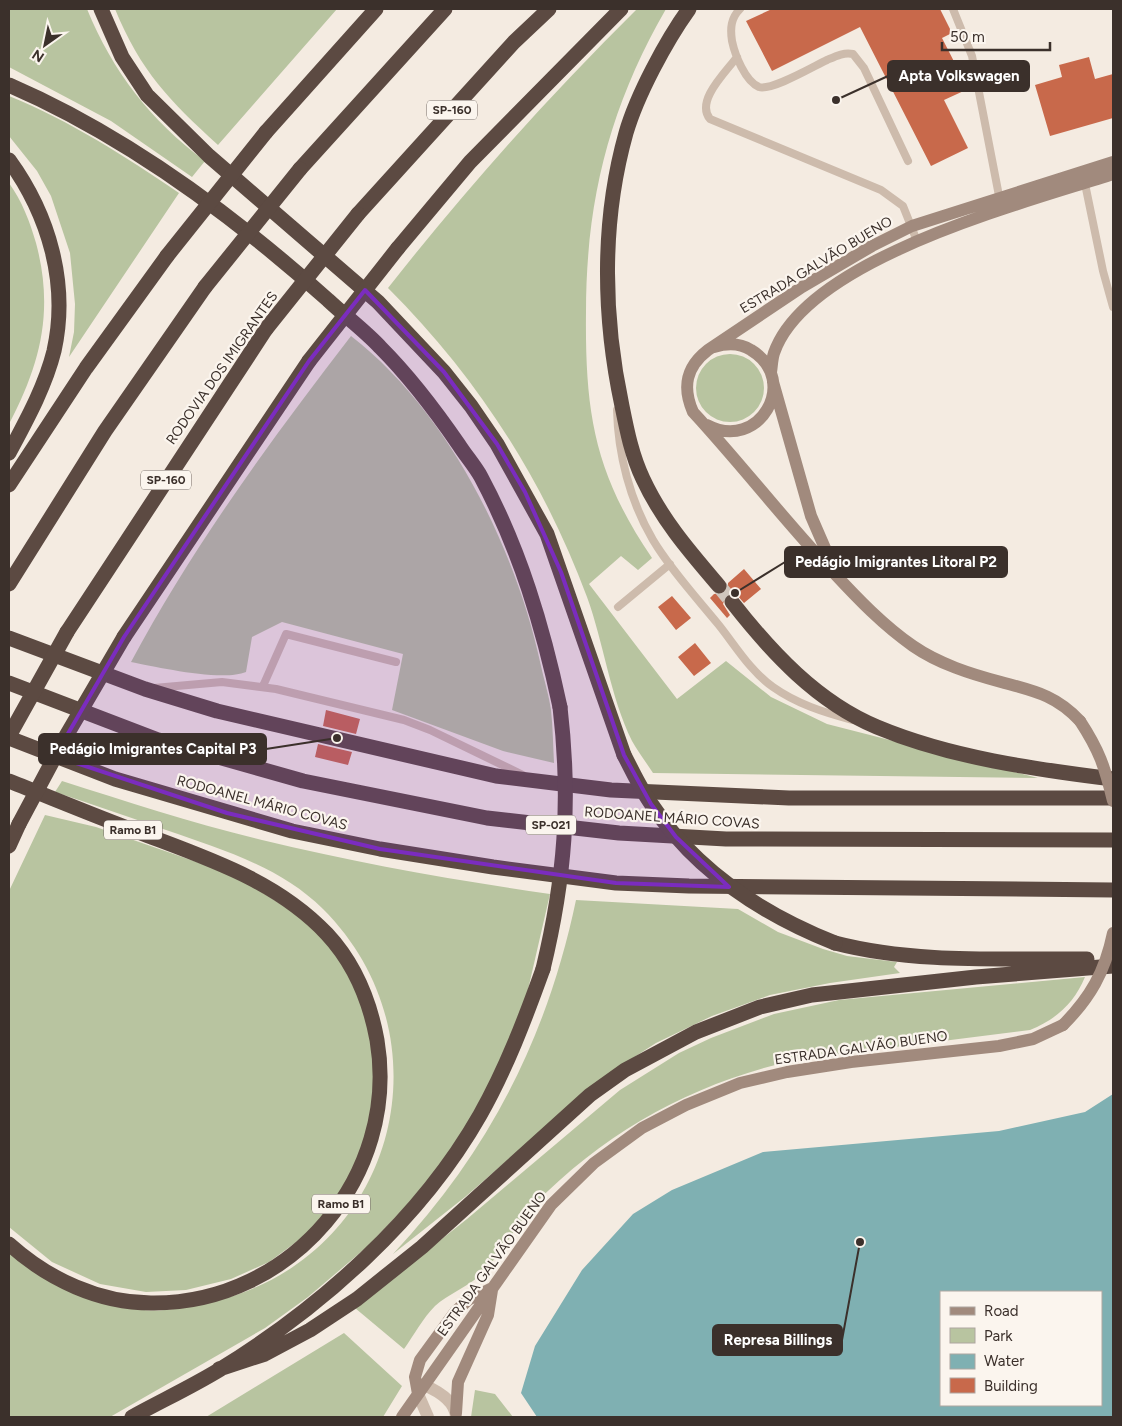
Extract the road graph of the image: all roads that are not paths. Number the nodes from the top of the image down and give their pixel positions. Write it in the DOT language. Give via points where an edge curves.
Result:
graph roads {
  1 [pos="101,9"];
  2 [pos="376,9"];
  3 [pos="445,9"];
  4 [pos="549,9"];
  5 [pos="621,9"];
  6 [pos="689,9"];
  7 [pos="740,9"];
  8 [pos="953,9"];
  9 [pos="737,57"];
  10 [pos="9,85"];
  11 [pos="9,160"];
  12 [pos="908,161"];
  13 [pos="1113,162"];
  14 [pos="1113,174"];
  15 [pos="1084,178"];
  16 [pos="1000,204"];
  17 [pos="912,226"];
  18 [pos="917,241"];
  19 [pos="1113,306"];
  20 [pos="710,348"];
  21 [pos="616,377"];
  22 [pos="772,377"];
  23 [pos="703,422"];
  24 [pos="9,453"];
  25 [pos="9,485"];
  26 [pos="670,564"];
  27 [pos="838,578"];
  28 [pos="9,584"];
  29 [pos="720,586"];
  30 [pos="732,602"];
  31 [pos="618,607"];
  32 [pos="9,638"];
  33 [pos="396,662"];
  34 [pos="9,683"];
  35 [pos="263,686"];
  36 [pos="144,689"];
  37 [pos="876,727"];
  38 [pos="9,737"];
  39 [pos="1113,779"];
  40 [pos="534,780"];
  41 [pos="9,781"];
  42 [pos="1113,799"];
  43 [pos="1113,840"];
  44 [pos="9,846"];
  45 [pos="1113,890"];
  46 [pos="1113,933"];
  47 [pos="1113,959"];
  48 [pos="1113,966"];
  49 [pos="9,1244"];
  50 [pos="492,1288"];
  51 [pos="219,1369"];
  52 [pos="421,1390"];
  53 [pos="456,1415"];
  54 [pos="132,1417"];
  55 [pos="402,1417"];
  56 [pos="428,1417"];
  1 -- 47 [label="highway, bridge" via="122,58 147,95 209,156 383,307 471,406 497,444 547,534 624,755 651,804 673,834 722,882 796,927 835,943 880,952 942,957"];
  2 -- 25 [label="highway, bridge" via="266,132 167,256 86,368"];
  3 -- 28 [label="highway, bridge" via="300,169 205,287 105,431"];
  4 -- 38 [label="highway, RODOVIA DOS IMIGRANTES / SP-160, bridge" via="514,42 358,214 266,329 67,632"];
  5 -- 44 [label="highway, bridge" via="470,162 309,361 124,636 66,736"];
  6 -- 21 [label="highway" via="652,72 626,132 615,185 607,248 608,318"];
  7 -- 9 [label="lane" via="733,17 731,29"];
  8 -- 16 [label="lane" via="972,56"];
  9 -- 12 [label="lane" via="751,80 760,87 766,87 844,54 853,54 864,68"];
  9 -- 17 [label="lane" via="706,103 705,110 710,119 881,190 903,206"];
  10 -- 51 [label="highway, bridge" via="123,143 185,185 279,256 380,346 430,404 480,476 521,565 546,642 560,707 566,775 560,889 543,969 510,1056 484,1107 433,1185 359,1264 295,1316"];
  11 -- 24 [label="highway" via="36,203 47,232 54,256 59,305 53,353 28,417"];
  13 -- 15 [label="main road, ESTRADA GALVÃO BUENO"];
  14 -- 15 [label="main road, ESTRADA GALVÃO BUENO"];
  15 -- 16 [label="main road, ESTRADA GALVÃO BUENO"];
  15 -- 19 [label="lane"];
  16 -- 17 [label="main road, ESTRADA GALVÃO BUENO"];
  16 -- 18 [label="main road, ESTRADA GALVÃO BUENO"];
  17 -- 18 [label="lane"];
  17 -- 20 [label="main road, ESTRADA GALVÃO BUENO" via="802,287"];
  18 -- 22 [label="main road, ESTRADA GALVÃO BUENO" via="857,271 808,305 793,321 774,353"];
  20 -- 22 [label="main road, ESTRADA GALVÃO BUENO" via="734,344 747,347 758,354"];
  20 -- 23 [label="main road, ESTRADA GALVÃO BUENO" via="697,358 689,370 686,384 687,399"];
  21 -- 26 [label="lane" via="618,434 632,494 654,541"];
  21 -- 29 [label="highway" via="632,447 657,508"];
  22 -- 23 [label="main road, ESTRADA GALVÃO BUENO" via="771,402 755,424 729,432"];
  22 -- 27 [label="main road, ESTRADA GALVÃO BUENO" via="811,516"];
  23 -- 27 [label="main road, ESTRADA GALVÃO BUENO"];
  26 -- 31 [label="lane"];
  26 -- 37 [label="lane" via="770,685 814,710"];
  27 -- 42 [label="main road, ESTRADA GALVÃO BUENO, bridge" via="868,610 915,647 938,660 1050,697 1067,706 1098,747"];
  30 -- 37 [label="highway" via="774,653 800,677 839,706"];
  32 -- 36 [label="highway"];
  33 -- 35 [label="lane" via="286,634"];
  34 -- 43 [label="highway, RODOANEL MÁRIO COVAS / SP-021" via="167,743 303,781 487,818 619,833 726,839"];
  35 -- 36 [label="lane" via="222,682"];
  35 -- 40 [label="lane" via="404,720"];
  36 -- 40 [label="highway" via="217,711 457,769"];
  37 -- 39 [label="highway" via="984,760"];
  38 -- 45 [label="highway, RODOANEL MÁRIO COVAS" via="115,779 292,831 493,867 616,883 689,886"];
  40 -- 42 [label="highway" via="611,790 789,798"];
  41 -- 49 [label="highway, Ramo B1" via="258,880 304,913 338,947 366,996 376,1034 380,1080 373,1133 347,1196 312,1236 284,1261 233,1288 171,1303 109,1298 61,1280 30,1262"];
  46 -- 50 [label="main road, ESTRADA GALVÃO BUENO, bridge" via="1090,994 1063,1025 1033,1039 787,1072 740,1083 686,1105 642,1128 571,1184 530,1232"];
  48 -- 51 [label="highway" via="812,995 760,1007 696,1032 626,1070 590,1095 422,1247 357,1299 265,1354"];
  50 -- 52 [label="main road, ESTRADA GALVÃO BUENO"];
  50 -- 52 [label="main road" via="463,1304 424,1355 415,1377"];
  50 -- 53 [label="main road" via="488,1315 458,1382"];
  51 -- 54 [label="highway"];
  52 -- 53 [label="street" via="446,1399"];
  52 -- 55 [label="main road, ESTRADA GALVÃO BUENO"];
  52 -- 56 [label="street"];
}
